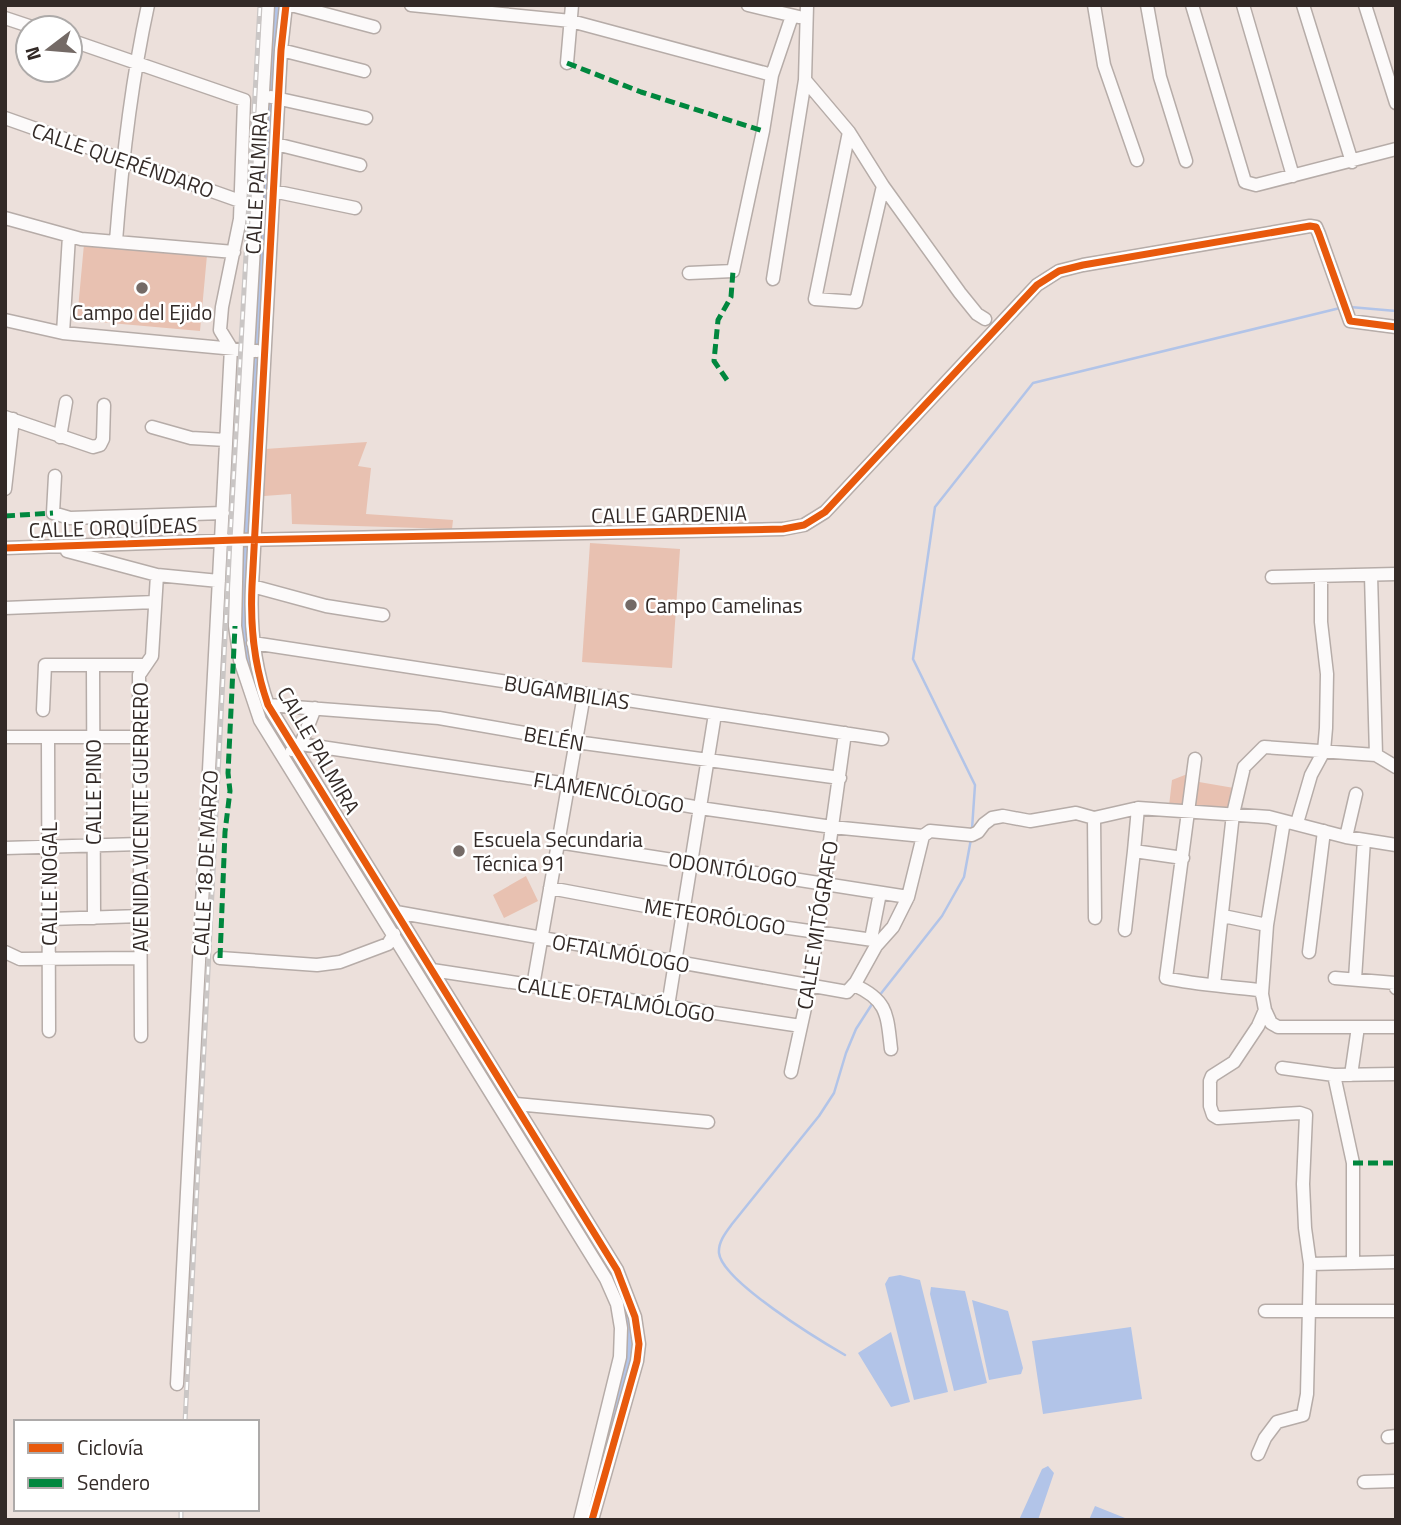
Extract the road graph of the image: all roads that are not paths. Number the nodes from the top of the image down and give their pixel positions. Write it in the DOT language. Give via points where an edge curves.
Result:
graph roads {
  1 [pos="148,5"];
  2 [pos="268,5"];
  3 [pos="288,5"];
  4 [pos="411,5"];
  5 [pos="572,5"];
  6 [pos="748,5"];
  7 [pos="1094,5"];
  8 [pos="1147,5"];
  9 [pos="1192,5"];
  10 [pos="1243,5"];
  11 [pos="1303,5"];
  12 [pos="1365,5"];
  13 [pos="469,9"];
  14 [pos="807,12"];
  15 [pos="792,16"];
  16 [pos="571,21"];
  17 [pos="374,27"];
  18 [pos="84,45"];
  19 [pos="281,50"];
  20 [pos="136,62"];
  21 [pos="567,63"];
  22 [pos="363,71"];
  23 [pos="772,75"];
  24 [pos="805,80"];
  25 [pos="271,97"];
  26 [pos="1396,103"];
  27 [pos="5,118"];
  28 [pos="366,118"];
  29 [pos="849,132"];
  30 [pos="276,144"];
  31 [pos="1396,149"];
  32 [pos="122,160"];
  33 [pos="1137,160"];
  34 [pos="1186,161"];
  35 [pos="1352,162"];
  36 [pos="360,164"];
  37 [pos="1293,176"];
  38 [pos="883,186"];
  39 [pos="267,198"];
  40 [pos="240,201"];
  41 [pos="355,208"];
  42 [pos="5,218"];
  43 [pos="69,236"];
  44 [pos="116,241"];
  45 [pos="234,252"];
  46 [pos="689,273"];
  47 [pos="773,279"];
  48 [pos="985,319"];
  49 [pos="5,320"];
  50 [pos="1396,327"];
  51 [pos="63,333"];
  52 [pos="231,348"];
  53 [pos="257,351"];
  54 [pos="66,402"];
  55 [pos="104,405"];
  56 [pos="9,418"];
  57 [pos="152,427"];
  58 [pos="60,437"];
  59 [pos="226,440"];
  60 [pos="55,475"];
  61 [pos="5,489"];
  62 [pos="223,513"];
  63 [pos="246,540"];
  64 [pos="221,541"];
  65 [pos="53,547"];
  66 [pos="5,548"];
  67 [pos="1396,574"];
  68 [pos="157,575"];
  69 [pos="1371,575"];
  70 [pos="1321,576"];
  71 [pos="1272,577"];
  72 [pos="219,581"];
  73 [pos="252,586"];
  74 [pos="156,602"];
  75 [pos="5,608"];
  76 [pos="383,615"];
  77 [pos="253,643"];
  78 [pos="93,665"];
  79 [pos="146,665"];
  80 [pos="584,695"];
  81 [pos="268,705"];
  82 [pos="315,708"];
  83 [pos="43,710"];
  84 [pos="715,714"];
  85 [pos="845,733"];
  86 [pos="5,737"];
  87 [pos="48,737"];
  88 [pos="93,737"];
  89 [pos="140,737"];
  90 [pos="882,739"];
  91 [pos="576,742"];
  92 [pos="291,751"];
  93 [pos="1324,751"];
  94 [pos="1376,755"];
  95 [pos="1195,759"];
  96 [pos="708,760"];
  97 [pos="1396,767"];
  98 [pos="840,778"];
  99 [pos="568,784"];
  100 [pos="1356,794"];
  101 [pos="700,808"];
  102 [pos="1138,808"];
  103 [pos="1189,811"];
  104 [pos="1233,814"];
  105 [pos="1094,818"];
  106 [pos="1290,822"];
  107 [pos="832,827"];
  108 [pos="1324,831"];
  109 [pos="923,836"];
  110 [pos="1346,837"];
  111 [pos="1364,840"];
  112 [pos="558,842"];
  113 [pos="140,844"];
  114 [pos="1396,845"];
  115 [pos="94,846"];
  116 [pos="5,848"];
  117 [pos="49,848"];
  118 [pos="1134,851"];
  119 [pos="1183,858"];
  120 [pos="691,863"];
  121 [pos="368,880"];
  122 [pos="824,883"];
  123 [pos="550,888"];
  124 [pos="880,893"];
  125 [pos="908,897"];
  126 [pos="396,912"];
  127 [pos="684,913"];
  128 [pos="141,916"];
  129 [pos="1223,916"];
  130 [pos="94,918"];
  131 [pos="1095,918"];
  132 [pos="50,919"];
  133 [pos="1267,925"];
  134 [pos="1125,930"];
  135 [pos="818,932"];
  136 [pos="394,934"];
  137 [pos="541,939"];
  138 [pos="875,940"];
  139 [pos="5,952"];
  140 [pos="1309,952"];
  141 [pos="140,958"];
  142 [pos="220,958"];
  143 [pos="49,960"];
  144 [pos="676,962"];
  145 [pos="432,970"];
  146 [pos="1396,972"];
  147 [pos="1335,978"];
  148 [pos="1355,979"];
  149 [pos="810,985"];
  150 [pos="1214,985"];
  151 [pos="1395,985"];
  152 [pos="533,986"];
  153 [pos="850,989"];
  154 [pos="1262,994"];
  155 [pos="668,1006"];
  156 [pos="1265,1010"];
  157 [pos="801,1026"];
  158 [pos="1358,1027"];
  159 [pos="1396,1027"];
  160 [pos="49,1031"];
  161 [pos="142,1036"];
  162 [pos="891,1049"];
  163 [pos="1282,1068"];
  164 [pos="791,1072"];
  165 [pos="1396,1074"];
  166 [pos="1334,1075"];
  167 [pos="1351,1075"];
  168 [pos="516,1104"];
  169 [pos="708,1122"];
  170 [pos="1396,1262"];
  171 [pos="1353,1263"];
  172 [pos="1310,1264"];
  173 [pos="1265,1311"];
  174 [pos="1308,1311"];
  175 [pos="1396,1311"];
  176 [pos="177,1384"];
  177 [pos="1258,1454"];
  178 [pos="1396,1481"];
  179 [pos="1364,1482"];
  180 [pos="580,1520"];
  181 [pos="592,1520"];
  1 -- 20 [label="street"];
  2 -- 25 [label="street"];
  3 -- 17 [label="street"];
  3 -- 19 [label="street, CALLE PALMIRA"];
  4 -- 13 [label="street"];
  5 -- 16 [label="street"];
  6 -- 15 [label="street"];
  7 -- 33 [label="street" via="1104,65"];
  8 -- 34 [label="street" via="1160,77"];
  9 -- 37 [label="street" via="1245,183 1256,185"];
  10 -- 37 [label="street"];
  11 -- 35 [label="street"];
  12 -- 26 [label="street"];
  13 -- 16 [label="street"];
  14 -- 15 [label="street"];
  14 -- 24 [label="street"];
  15 -- 23 [label="street"];
  16 -- 21 [label="street"];
  16 -- 23 [label="street"];
  18 -- 20 [label="street"];
  19 -- 22 [label="street"];
  19 -- 25 [label="street, CALLE PALMIRA"];
  20 -- 32 [label="street"];
  20 -- 40 [label="street" via="244,100"];
  23 -- 46 [label="street" via="733,271"];
  24 -- 29 [label="street"];
  24 -- 47 [label="street"];
  25 -- 28 [label="street"];
  25 -- 30 [label="street, CALLE PALMIRA"];
  25 -- 39 [label="street"];
  27 -- 32 [label="street, CALLE QUERÉNDARO"];
  29 -- 38 [label="street"];
  29 -- 38 [label="street" via="815,299 856,302"];
  30 -- 36 [label="street"];
  30 -- 39 [label="street, CALLE PALMIRA"];
  31 -- 35 [label="street"];
  32 -- 40 [label="street, CALLE QUERÉNDARO"];
  32 -- 44 [label="street"];
  35 -- 37 [label="street"];
  38 -- 48 [label="street" via="960,293"];
  39 -- 41 [label="street"];
  39 -- 53 [label="street, CALLE PALMIRA"];
  40 -- 45 [label="street"];
  42 -- 43 [label="street"];
  43 -- 44 [label="street"];
  43 -- 51 [label="street"];
  44 -- 45 [label="street"];
  45 -- 52 [label="street" via="220,330"];
  49 -- 51 [label="street"];
  50 -- 63 [label="street, CALLE GARDENIA" via="1350,321 1316,227 1083,264 1059,271 1037,285 825,512 804,524 783,529"];
  51 -- 52 [label="street"];
  52 -- 53 [label="street"];
  52 -- 59 [label="street, CALLE 18 DE MARZO"];
  53 -- 63 [label="street, CALLE PALMIRA"];
  54 -- 58 [label="street"];
  55 -- 58 [label="street" via="100,445"];
  56 -- 58 [label="street"];
  56 -- 61 [label="street"];
  57 -- 59 [label="street" via="191,438"];
  59 -- 62 [label="street, CALLE 18 DE MARZO"];
  60 -- 62 [label="street" via="53,513 70,518"];
  62 -- 64 [label="street, CALLE 18 DE MARZO"];
  63 -- 64 [label="street, CALLE GARDENIA"];
  63 -- 73 [label="street, CALLE PALMIRA"];
  63 -- 92 [label="street" via="235,626 240,660 260,720"];
  64 -- 65 [label="street, CALLE ORQUÍDEAS"];
  64 -- 72 [label="street, CALLE 18 DE MARZO"];
  65 -- 66 [label="street, CALLE ORQUÍDEAS"];
  65 -- 68 [label="street"];
  67 -- 69 [label="street"];
  68 -- 72 [label="street"];
  68 -- 74 [label="street, AVENIDA VICENTE GUERRERO"];
  69 -- 70 [label="street"];
  69 -- 94 [label="street"];
  70 -- 71 [label="street"];
  70 -- 93 [label="street" via="1327,674"];
  72 -- 176 [label="street, CALLE 18 DE MARZO"];
  73 -- 76 [label="street" via="326,606"];
  73 -- 77 [label="street, CALLE PALMIRA"];
  74 -- 75 [label="street"];
  74 -- 79 [label="street, AVENIDA VICENTE GUERRERO" via="152,656"];
  77 -- 80 [label="street, BUGAMBILIAS"];
  77 -- 81 [label="street, CALLE PALMIRA"];
  78 -- 79 [label="street"];
  78 -- 83 [label="street" via="45,665"];
  78 -- 88 [label="street, CALLE PINO"];
  79 -- 89 [label="street, AVENIDA VICENTE GUERRERO" via="139,675"];
  80 -- 84 [label="street, BUGAMBILIAS"];
  80 -- 91 [label="street"];
  81 -- 82 [label="street, BELÉN"];
  81 -- 92 [label="street, CALLE PALMIRA"];
  82 -- 91 [label="street, BELÉN" via="439,718"];
  82 -- 92 [label="street"];
  84 -- 85 [label="street, BUGAMBILIAS"];
  84 -- 96 [label="street"];
  85 -- 90 [label="street, BUGAMBILIAS"];
  85 -- 98 [label="street, CALLE MITÓGRAFO"];
  86 -- 87 [label="street"];
  87 -- 88 [label="street"];
  87 -- 117 [label="street, CALLE NOGAL"];
  88 -- 89 [label="street"];
  88 -- 115 [label="street, CALLE PINO"];
  89 -- 113 [label="street, AVENIDA VICENTE GUERRERO"];
  91 -- 96 [label="street, BELÉN"];
  91 -- 99 [label="street"];
  92 -- 99 [label="street, FLAMENCÓLOGO"];
  92 -- 121 [label="street, CALLE PALMIRA"];
  93 -- 94 [label="street"];
  93 -- 104 [label="street" via="1264,747 1244,767"];
  93 -- 106 [label="street"];
  94 -- 97 [label="street"];
  95 -- 103 [label="street"];
  96 -- 98 [label="street, BELÉN"];
  96 -- 101 [label="street"];
  98 -- 107 [label="street, CALLE MITÓGRAFO"];
  99 -- 101 [label="street, FLAMENCÓLOGO"];
  99 -- 112 [label="street"];
  100 -- 110 [label="street"];
  101 -- 107 [label="street, FLAMENCÓLOGO"];
  101 -- 120 [label="street"];
  102 -- 103 [label="street, FLAMENCÓLOGO"];
  102 -- 105 [label="street, FLAMENCÓLOGO"];
  102 -- 118 [label="street"];
  103 -- 104 [label="street, FLAMENCÓLOGO"];
  103 -- 119 [label="street"];
  104 -- 106 [label="street, FLAMENCÓLOGO"];
  104 -- 129 [label="street"];
  105 -- 109 [label="street, FLAMENCÓLOGO" via="1076,813 1030,821 1003,816 992,818 972,835 938,830"];
  105 -- 131 [label="street"];
  106 -- 108 [label="street, FLAMENCÓLOGO"];
  106 -- 133 [label="street"];
  107 -- 109 [label="street, FLAMENCÓLOGO"];
  107 -- 122 [label="street, CALLE MITÓGRAFO"];
  108 -- 110 [label="street, FLAMENCÓLOGO"];
  108 -- 140 [label="street"];
  109 -- 125 [label="street"];
  110 -- 111 [label="street, FLAMENCÓLOGO"];
  111 -- 114 [label="street, FLAMENCÓLOGO"];
  111 -- 148 [label="street"];
  112 -- 120 [label="street, ODONTÓLOGO"];
  112 -- 123 [label="street"];
  113 -- 115 [label="street"];
  113 -- 128 [label="street, AVENIDA VICENTE GUERRERO"];
  115 -- 117 [label="street"];
  115 -- 130 [label="street, CALLE PINO"];
  116 -- 117 [label="street"];
  117 -- 132 [label="street, CALLE NOGAL"];
  118 -- 119 [label="street"];
  118 -- 134 [label="street"];
  119 -- 150 [label="street" via="1166,978"];
  120 -- 122 [label="street, ODONTÓLOGO"];
  120 -- 127 [label="street"];
  121 -- 126 [label="street, CALLE PALMIRA"];
  121 -- 136 [label="street"];
  122 -- 124 [label="street, ODONTÓLOGO"];
  122 -- 135 [label="street, CALLE MITÓGRAFO"];
  123 -- 127 [label="street, METEORÓLOGO"];
  123 -- 137 [label="street"];
  124 -- 125 [label="street, ODONTÓLOGO"];
  124 -- 138 [label="street"];
  125 -- 138 [label="street" via="893,926"];
  126 -- 137 [label="street, OFTALMÓLOGO"];
  126 -- 145 [label="street, CALLE PALMIRA"];
  127 -- 135 [label="street, METEORÓLOGO"];
  127 -- 144 [label="street"];
  128 -- 130 [label="street"];
  128 -- 141 [label="street, AVENIDA VICENTE GUERRERO"];
  129 -- 133 [label="street"];
  129 -- 150 [label="street"];
  130 -- 132 [label="street"];
  132 -- 143 [label="street, CALLE NOGAL"];
  133 -- 154 [label="street"];
  135 -- 138 [label="street, METEORÓLOGO"];
  135 -- 149 [label="street, CALLE MITÓGRAFO"];
  136 -- 142 [label="street" via="387,944 340,962 317,965"];
  136 -- 180 [label="street" via="617,1304 620,1357"];
  137 -- 144 [label="street, OFTALMÓLOGO"];
  137 -- 152 [label="street"];
  138 -- 153 [label="street"];
  139 -- 143 [label="street" via="20,959"];
  141 -- 143 [label="street"];
  141 -- 161 [label="street, AVENIDA VICENTE GUERRERO"];
  143 -- 160 [label="street, CALLE NOGAL"];
  144 -- 149 [label="street, OFTALMÓLOGO"];
  144 -- 155 [label="street"];
  145 -- 152 [label="street, CALLE OFTALMÓLOGO"];
  145 -- 168 [label="street, CALLE PALMIRA"];
  146 -- 151 [label="street"];
  147 -- 148 [label="street"];
  148 -- 151 [label="street"];
  149 -- 153 [label="street, OFTALMÓLOGO"];
  149 -- 157 [label="street, CALLE MITÓGRAFO"];
  150 -- 154 [label="street"];
  152 -- 155 [label="street, CALLE OFTALMÓLOGO"];
  153 -- 162 [label="street, OFTALMÓLOGO" via="876,999 885,1010"];
  154 -- 156 [label="street"];
  155 -- 157 [label="street, CALLE OFTALMÓLOGO"];
  156 -- 158 [label="street" via="1278,1027"];
  156 -- 172 [label="street" via="1234,1062 1212,1076 1210,1106 1218,1118 1306,1115 1303,1184"];
  157 -- 164 [label="street, CALLE MITÓGRAFO"];
  158 -- 159 [label="street"];
  158 -- 167 [label="street"];
  163 -- 166 [label="street"];
  165 -- 167 [label="street"];
  166 -- 167 [label="street"];
  166 -- 171 [label="street" via="1353,1163"];
  168 -- 169 [label="street"];
  168 -- 181 [label="street, CALLE PALMIRA" via="617,1270 635,1317 637,1361"];
  170 -- 171 [label="street"];
  171 -- 172 [label="street"];
  172 -- 174 [label="street"];
  173 -- 174 [label="street"];
  174 -- 175 [label="street"];
  174 -- 177 [label="street" via="1303,1415 1277,1422"];
  178 -- 179 [label="street"];
}
